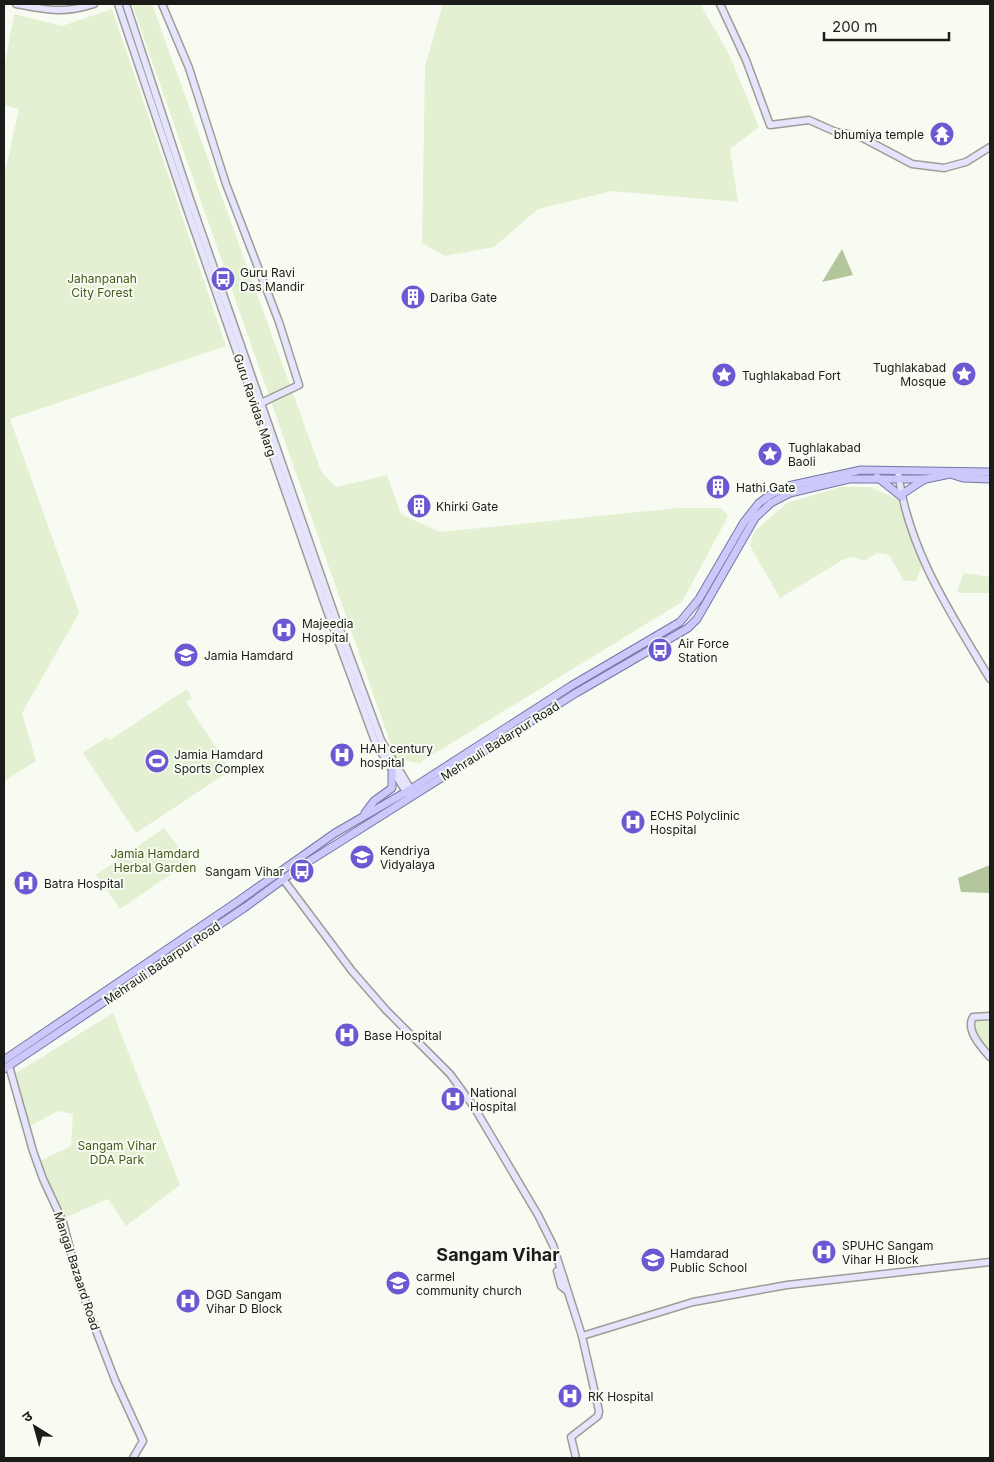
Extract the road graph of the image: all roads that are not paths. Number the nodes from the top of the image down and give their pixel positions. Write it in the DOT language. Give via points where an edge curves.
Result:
graph roads {
  1 [pos="16,4"];
  2 [pos="94,4"];
  3 [pos="118,4"];
  4 [pos="126,4"];
  5 [pos="162,4"];
  6 [pos="720,4"];
  7 [pos="990,147"];
  8 [pos="261,403"];
  9 [pos="990,472"];
  10 [pos="898,475"];
  11 [pos="876,477"];
  12 [pos="926,479"];
  13 [pos="990,479"];
  14 [pos="902,495"];
  15 [pos="736,541"];
  16 [pos="990,679"];
  17 [pos="392,772"];
  18 [pos="410,793"];
  19 [pos="364,815"];
  20 [pos="283,879"];
  21 [pos="245,902"];
  22 [pos="990,1016"];
  23 [pos="990,1057"];
  24 [pos="7,1065"];
  25 [pos="990,1262"];
  26 [pos="582,1336"];
  27 [pos="133,1458"];
  28 [pos="576,1458"];
  1 -- 2 [label="street" via="60,12"];
  3 -- 17 [label="street, Guru Ravidas Marg" via="326,610 376,744"];
  4 -- 8 [label="street, Guru Ravidas Marg"];
  5 -- 8 [label="street" via="189,68 226,184 279,322 299,385"];
  6 -- 7 [label="street" via="746,60 770,125 809,120 836,132 860,136 912,164 944,168 966,162"];
  8 -- 18 [label="street, Guru Ravidas Marg" via="381,740"];
  9 -- 10 [label="main road, Mehrauli Badarpur Road"];
  10 -- 11 [label="main road, Mehrauli Badarpur Road"];
  10 -- 12 [label="main road, Mehrauli Badarpur Road"];
  10 -- 14 [label="street"];
  10 -- 15 [label="main road, Mehrauli Badarpur Road" via="861,470 788,486 759,503"];
  11 -- 14 [label="main road"];
  11 -- 15 [label="main road, Mehrauli Badarpur Road" via="831,482 790,493 777,499 755,518"];
  12 -- 13 [label="main road, Mehrauli Badarpur Road" via="950,474"];
  12 -- 14 [label="main road"];
  14 -- 16 [label="street" via="912,530 935,585"];
  15 -- 18 [label="main road, Mehrauli Badarpur Road" via="697,619 688,628"];
  17 -- 18 [label="street, Guru Ravidas Marg"];
  17 -- 19 [label="main road" via="392,788 370,805"];
  18 -- 19 [label="main road, Mehrauli Badarpur Road"];
  18 -- 20 [label="main road, Mehrauli Badarpur Road"];
  19 -- 21 [label="main road, Mehrauli Badarpur Road"];
  20 -- 21 [label="main road, Mehrauli Badarpur Road"];
  20 -- 26 [label="street" via="352,970 474,1107 546,1230"];
  21 -- 24 [label="main road, Mehrauli Badarpur Road"];
  22 -- 23 [label="street" via="972,1017 970,1024 974,1036"];
  24 -- 27 [label="street, Mangal Bazaard Road" via="63,1222 95,1328 143,1444"];
  25 -- 26 [label="street" via="787,1286 693,1302"];
  26 -- 28 [label="street" via="599,1413 571,1437"];
}
